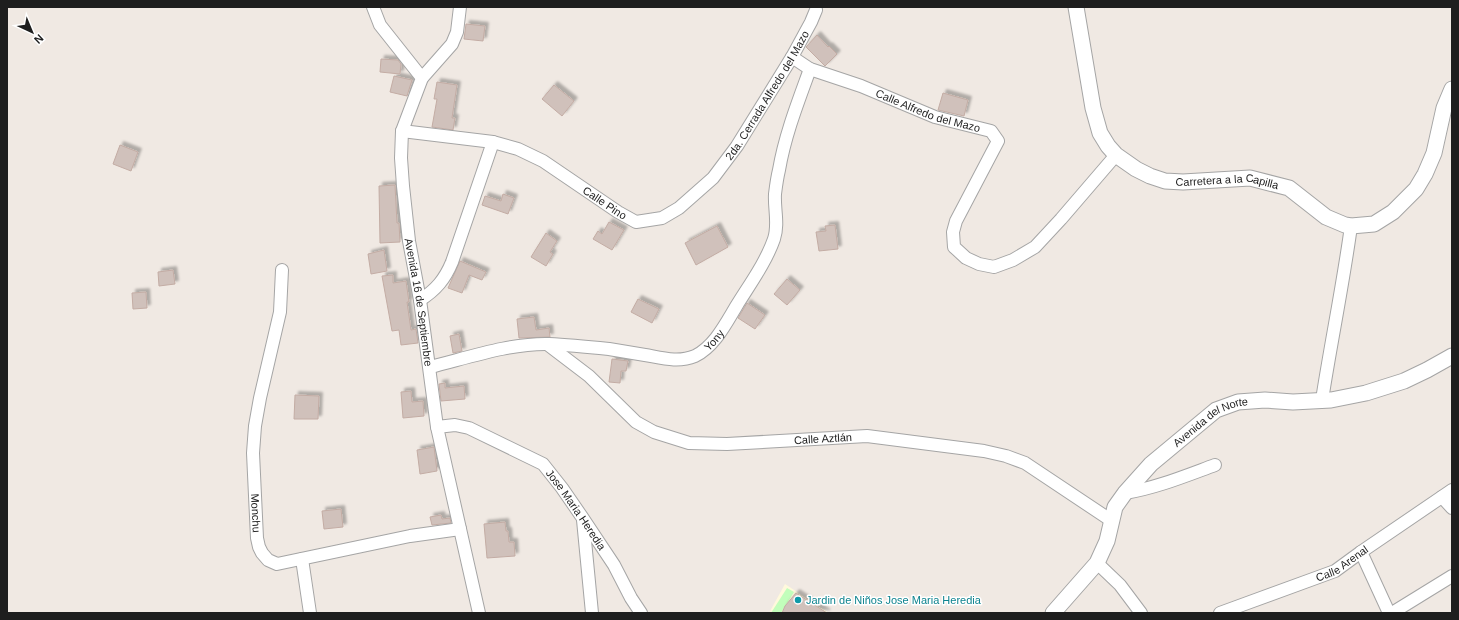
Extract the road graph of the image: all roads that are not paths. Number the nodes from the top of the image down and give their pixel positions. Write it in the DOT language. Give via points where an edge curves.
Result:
graph roads {
  1 [pos="373,7"];
  2 [pos="460,7"];
  3 [pos="1076,7"];
  4 [pos="816,10"];
  5 [pos="792,57"];
  6 [pos="810,69"];
  7 [pos="422,78"];
  8 [pos="1452,89"];
  9 [pos="402,131"];
  10 [pos="493,142"];
  11 [pos="1116,155"];
  12 [pos="713,178"];
  13 [pos="1351,226"];
  14 [pos="282,270"];
  15 [pos="420,300"];
  16 [pos="547,344"];
  17 [pos="1452,356"];
  18 [pos="430,367"];
  19 [pos="1322,400"];
  20 [pos="437,426"];
  21 [pos="1215,465"];
  22 [pos="1125,493"];
  23 [pos="1447,493"];
  24 [pos="1452,508"];
  25 [pos="582,517"];
  26 [pos="1112,521"];
  27 [pos="460,529"];
  28 [pos="1361,552"];
  29 [pos="302,559"];
  30 [pos="1097,563"];
  31 [pos="1452,576"];
  32 [pos="310,613"];
  33 [pos="479,613"];
  34 [pos="592,613"];
  35 [pos="642,613"];
  36 [pos="1052,613"];
  37 [pos="1141,613"];
  38 [pos="1220,613"];
  39 [pos="1390,613"];
  1 -- 7 [label="street" via="380,24"];
  2 -- 7 [label="street" via="457,32 452,44"];
  3 -- 11 [label="street, Carretera a la Capilla" via="1093,108 1100,133"];
  4 -- 5 [label="street, 2da. Cerrada Alfredo del Mazo"];
  5 -- 6 [label="street, Calle Alfredo del Mazo"];
  5 -- 12 [label="street, 2da. Cerrada Alfredo del Mazo" via="737,146"];
  6 -- 11 [label="street, Calle Alfredo del Mazo" via="860,86 935,117 991,131 998,141 956,221 953,232 954,247 966,258 979,264 994,267 1013,260 1035,247"];
  6 -- 16 [label="street, Yony" via="787,133 778,170 774,239 753,280 713,341 704,350 687,359 669,360 608,349"];
  7 -- 9 [label="street, Avenida 16 de Septiembre"];
  8 -- 13 [label="street, Carretera a la Capilla" via="1444,108 1434,153 1416,189 1393,212 1374,224"];
  9 -- 10 [label="street, Calle Pino"];
  9 -- 15 [label="street, Avenida 16 de Septiembre" via="403,186 409,241"];
  10 -- 12 [label="street, Calle Pino" via="518,149 543,161 636,222 662,218 679,208"];
  10 -- 15 [label="street" via="446,276"];
  11 -- 13 [label="street, Carretera a la Capilla" via="1136,169 1165,181 1250,178 1289,188 1326,216"];
  13 -- 19 [label="street"];
  14 -- 29 [label="street, Monchu" via="280,312 255,426 253,452 257,538 262,553 272,562 277,564"];
  15 -- 18 [label="street, Avenida 16 de Septiembre"];
  16 -- 18 [label="street, Yony" via="506,348"];
  16 -- 26 [label="street, Calle Aztlán" via="589,376 636,422 654,432 689,443 727,444 867,436 984,451 1025,463"];
  17 -- 19 [label="street, Avenida del Norte" via="1404,381 1366,393"];
  18 -- 20 [label="street, Avenida 16 de Septiembre"];
  19 -- 22 [label="street, Avenida del Norte" via="1238,402 1216,410 1151,464"];
  20 -- 25 [label="street, Jose Maria Heredia" via="455,425 469,428 543,464"];
  20 -- 27 [label="street, Avenida 16 de Septiembre"];
  21 -- 22 [label="street" via="1145,490"];
  22 -- 26 [label="street, Avenida del Norte" via="1115,508"];
  23 -- 24 [label="street"];
  23 -- 28 [label="street, Calle Arenal"];
  25 -- 34 [label="street"];
  25 -- 35 [label="street, Jose Maria Heredia"];
  26 -- 30 [label="street, Avenida del Norte" via="1107,541"];
  27 -- 29 [label="street, Monchu" via="410,536"];
  27 -- 33 [label="street, Avenida 16 de Septiembre"];
  28 -- 38 [label="street, Calle Arenal" via="1335,571"];
  28 -- 39 [label="street"];
  29 -- 32 [label="street"];
  30 -- 36 [label="street, Avenida del Norte"];
  30 -- 37 [label="street" via="1120,586"];
  31 -- 39 [label="street"];
}
